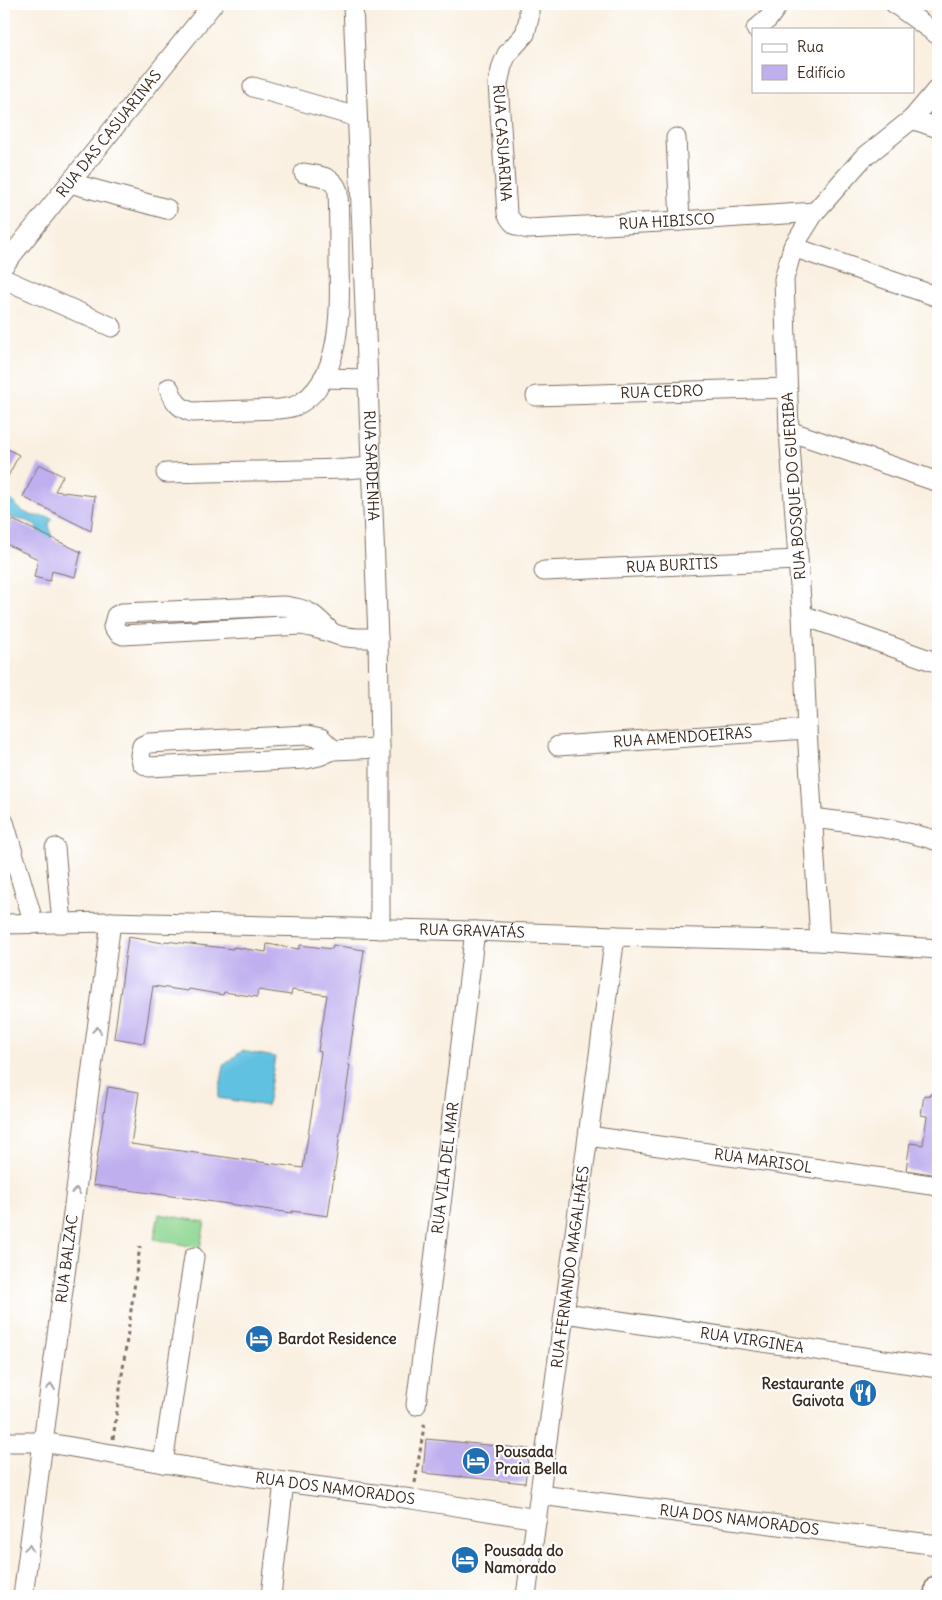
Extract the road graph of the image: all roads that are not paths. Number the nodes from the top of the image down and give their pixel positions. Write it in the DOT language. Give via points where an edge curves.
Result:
graph roads {
  1 [pos="213,4"];
  2 [pos="353,4"];
  3 [pos="529,4"];
  4 [pos="779,4"];
  5 [pos="895,4"];
  6 [pos="756,28"];
  7 [pos="938,35"];
  8 [pos="253,87"];
  9 [pos="938,88"];
  10 [pos="357,117"];
  11 [pos="912,119"];
  12 [pos="938,128"];
  13 [pos="676,138"];
  14 [pos="304,173"];
  15 [pos="70,182"];
  16 [pos="167,209"];
  17 [pos="815,212"];
  18 [pos="680,222"];
  19 [pos="518,227"];
  20 [pos="793,247"];
  21 [pos="4,265"];
  22 [pos="4,279"];
  23 [pos="938,297"];
  24 [pos="112,327"];
  25 [pos="323,378"];
  26 [pos="367,379"];
  27 [pos="169,388"];
  28 [pos="787,388"];
  29 [pos="536,396"];
  30 [pos="789,431"];
  31 [pos="372,467"];
  32 [pos="166,473"];
  33 [pos="938,482"];
  34 [pos="798,560"];
  35 [pos="544,571"];
  36 [pos="802,616"];
  37 [pos="331,632"];
  38 [pos="378,638"];
  39 [pos="938,662"];
  40 [pos="807,729"];
  41 [pos="558,746"];
  42 [pos="380,748"];
  43 [pos="333,750"];
  44 [pos="812,818"];
  45 [pos="4,822"];
  46 [pos="938,841"];
  47 [pos="55,848"];
  48 [pos="111,922"];
  49 [pos="62,923"];
  50 [pos="4,924"];
  51 [pos="34,924"];
  52 [pos="380,928"];
  53 [pos="475,930"];
  54 [pos="615,936"];
  55 [pos="820,942"];
  56 [pos="938,949"];
  57 [pos="589,1136"];
  58 [pos="938,1186"];
  59 [pos="194,1257"];
  60 [pos="565,1313"];
  61 [pos="938,1368"];
  62 [pos="416,1405"];
  63 [pos="4,1442"];
  64 [pos="43,1442"];
  65 [pos="162,1463"];
  66 [pos="284,1482"];
  67 [pos="540,1495"];
  68 [pos="536,1519"];
  69 [pos="938,1545"];
  70 [pos="938,1588"];
  71 [pos="23,1596"];
  72 [pos="271,1596"];
  73 [pos="526,1596"];
  74 [pos="937,1596"];
  1 -- 15 [label="street, RUA DAS CASUARINAS"];
  2 -- 10 [label="street, RUA SARDENHA"];
  3 -- 19 [label="street, RUA CASUARINA" via="524,34 508,54 498,84 507,213"];
  4 -- 6 [label="street"];
  5 -- 7 [label="street"];
  8 -- 10 [label="street"];
  9 -- 11 [label="street, RUA BOSQUE DO GUERIBA"];
  10 -- 26 [label="street, RUA SARDENHA"];
  11 -- 12 [label="street"];
  11 -- 17 [label="street, RUA BOSQUE DO GUERIBA" via="862,159"];
  13 -- 18 [label="street"];
  14 -- 25 [label="street" via="326,177 333,181 338,191 340,306 334,352"];
  15 -- 16 [label="street"];
  15 -- 21 [label="street, RUA DAS CASUARINAS"];
  17 -- 18 [label="street, RUA HIBISCO"];
  17 -- 20 [label="street, RUA BOSQUE DO GUERIBA"];
  18 -- 19 [label="street, RUA HIBISCO"];
  20 -- 23 [label="street"];
  20 -- 28 [label="street, RUA BOSQUE DO GUERIBA" via="784,279"];
  22 -- 24 [label="street"];
  25 -- 26 [label="street"];
  25 -- 27 [label="street" via="305,400 280,409 192,412 178,405"];
  26 -- 31 [label="street, RUA SARDENHA"];
  28 -- 29 [label="street, RUA CEDRO"];
  28 -- 30 [label="street, RUA BOSQUE DO GUERIBA"];
  30 -- 33 [label="street"];
  30 -- 34 [label="street, RUA BOSQUE DO GUERIBA"];
  31 -- 32 [label="street"];
  31 -- 38 [label="street, RUA SARDENHA"];
  34 -- 35 [label="street, RUA BURITIS"];
  34 -- 36 [label="street, RUA BOSQUE DO GUERIBA"];
  36 -- 39 [label="street"];
  36 -- 40 [label="street, RUA BOSQUE DO GUERIBA"];
  37 -- 37 [label="street" via="316,616 302,608 284,606 122,613 116,616 113,627 123,635 294,625"];
  37 -- 38 [label="street" via="352,638"];
  38 -- 42 [label="street, RUA SARDENHA"];
  40 -- 41 [label="street, RUA AMENDOEIRAS"];
  40 -- 44 [label="street, RUA BOSQUE DO GUERIBA"];
  42 -- 43 [label="street"];
  42 -- 52 [label="street, RUA SARDENHA"];
  43 -- 43 [label="street" via="321,738 307,735 149,743 142,746 140,755 142,763 149,767 306,759"];
  44 -- 46 [label="street" via="880,826"];
  44 -- 55 [label="street, RUA BOSQUE DO GUERIBA"];
  45 -- 51 [label="street"];
  47 -- 49 [label="street"];
  48 -- 49 [label="street, RUA GRAVATÁS"];
  48 -- 52 [label="street, RUA GRAVATÁS"];
  64 -- 48 [label="street, RUA BALZAC, one-way"];
  49 -- 51 [label="street, RUA GRAVATÁS"];
  50 -- 51 [label="street, RUA GRAVATÁS"];
  52 -- 53 [label="street, RUA GRAVATÁS"];
  53 -- 54 [label="street, RUA GRAVATÁS"];
  53 -- 62 [label="street, RUA VILA DEL MAR"];
  54 -- 55 [label="street, RUA GRAVATÁS"];
  54 -- 57 [label="street, RUA FERNANDO MAGALHÃES"];
  55 -- 56 [label="street, RUA GRAVATÁS"];
  57 -- 58 [label="street, RUA MARISOL"];
  57 -- 60 [label="street, RUA FERNANDO MAGALHÃES"];
  59 -- 65 [label="street"];
  60 -- 61 [label="street, RUA VIRGINEA"];
  60 -- 67 [label="street, RUA FERNANDO MAGALHÃES"];
  63 -- 64 [label="street, RUA DOS NAMORADOS"];
  64 -- 65 [label="street, RUA DOS NAMORADOS"];
  71 -- 64 [label="street, RUA BALZAC, one-way"];
  65 -- 66 [label="street, RUA DOS NAMORADOS"];
  66 -- 68 [label="street, RUA DOS NAMORADOS"];
  66 -- 72 [label="street"];
  67 -- 68 [label="street, RUA FERNANDO MAGALHÃES"];
  67 -- 69 [label="street, RUA DOS NAMORADOS"];
  68 -- 73 [label="street, RUA FERNANDO MAGALHÃES"];
  70 -- 74 [label="main road"];
}
